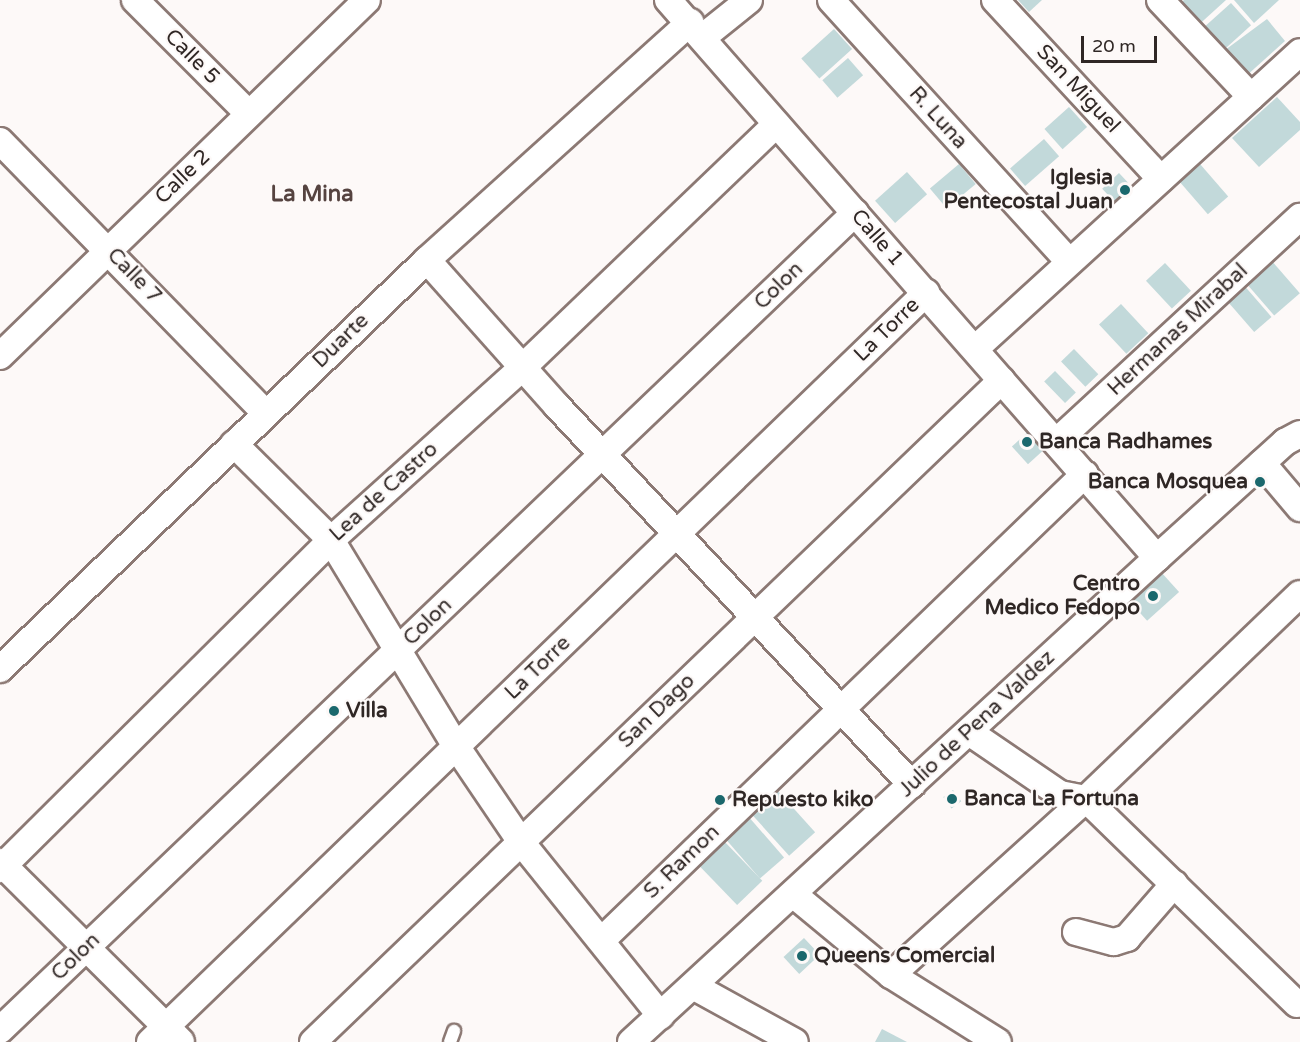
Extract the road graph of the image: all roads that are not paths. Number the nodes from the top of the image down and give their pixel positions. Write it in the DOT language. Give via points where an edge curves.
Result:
graph roads {
  1 [pos="135,0"];
  2 [pos="368,0"];
  3 [pos="668,0"];
  4 [pos="749,0"];
  5 [pos="831,0"];
  6 [pos="995,0"];
  7 [pos="1160,0"];
  8 [pos="696,30"];
  9 [pos="1300,52"];
  10 [pos="1251,97"];
  11 [pos="249,114"];
  12 [pos="776,124"];
  13 [pos="0,141"];
  14 [pos="1161,179"];
  15 [pos="855,213"];
  16 [pos="1300,217"];
  17 [pos="108,250"];
  18 [pos="427,260"];
  19 [pos="1070,262"];
  20 [pos="926,293"];
  21 [pos="975,349"];
  22 [pos="0,356"];
  23 [pos="523,367"];
  24 [pos="1002,380"];
  25 [pos="265,413"];
  26 [pos="1300,434"];
  27 [pos="1056,442"];
  28 [pos="234,444"];
  29 [pos="603,454"];
  30 [pos="1262,463"];
  31 [pos="1085,474"];
  32 [pos="1300,508"];
  33 [pos="676,534"];
  34 [pos="331,540"];
  35 [pos="1157,558"];
  36 [pos="1300,594"];
  37 [pos="755,617"];
  38 [pos="400,649"];
  39 [pos="0,669"];
  40 [pos="841,709"];
  41 [pos="969,732"];
  42 [pos="456,746"];
  43 [pos="912,785"];
  44 [pos="1086,799"];
  45 [pos="521,842"];
  46 [pos="1,866"];
  47 [pos="1174,884"];
  48 [pos="792,894"];
  49 [pos="1076,932"];
  50 [pos="602,940"];
  51 [pos="87,948"];
  52 [pos="891,975"];
  53 [pos="693,987"];
  54 [pos="1299,1004"];
  55 [pos="661,1016"];
  56 [pos="0,1030"];
  57 [pos="165,1037"];
  58 [pos="314,1042"];
  59 [pos="631,1042"];
  60 [pos="795,1042"];
  61 [pos="998,1042"];
  1 -- 11 [label="street, Calle 5"];
  2 -- 11 [label="street, Calle 2"];
  3 -- 8 [label="street, Calle 1"];
  4 -- 8 [label="street, Duarte"];
  5 -- 19 [label="street, R. Luna"];
  6 -- 14 [label="street, San Miguel"];
  7 -- 10 [label="street"];
  8 -- 12 [label="street, Calle 1"];
  8 -- 18 [label="street, Duarte"];
  9 -- 10 [label="street"];
  10 -- 14 [label="street"];
  11 -- 17 [label="street, Calle 2"];
  12 -- 15 [label="street, Calle 1"];
  12 -- 23 [label="street, Lea de Castro"];
  13 -- 17 [label="street, Calle 7"];
  14 -- 19 [label="street"];
  15 -- 20 [label="street, Calle 1"];
  15 -- 29 [label="street, Colon"];
  16 -- 27 [label="street, Hermanas Mirabal"];
  17 -- 22 [label="street, Calle 2"];
  17 -- 25 [label="street, Calle 7"];
  18 -- 23 [label="street"];
  18 -- 25 [label="street, Duarte"];
  19 -- 21 [label="street"];
  20 -- 21 [label="street, Calle 1"];
  20 -- 33 [label="street, La Torre"];
  21 -- 24 [label="street, Calle 1"];
  23 -- 29 [label="street"];
  23 -- 34 [label="street, Lea de Castro"];
  24 -- 27 [label="street, Calle 1"];
  24 -- 37 [label="street, San Dago"];
  25 -- 28 [label="street, Duarte"];
  26 -- 30 [label="street, Julio de Pena Valdez"];
  27 -- 31 [label="street, Calle 1"];
  28 -- 34 [label="street"];
  28 -- 39 [label="street, Duarte"];
  29 -- 33 [label="street"];
  29 -- 38 [label="street, Colon"];
  30 -- 32 [label="street"];
  30 -- 35 [label="street, Julio de Pena Valdez"];
  31 -- 35 [label="street, Calle 1"];
  31 -- 40 [label="street, S. Ramon"];
  33 -- 37 [label="street"];
  33 -- 42 [label="street, La Torre"];
  34 -- 38 [label="street"];
  34 -- 46 [label="street, Lea de Castro"];
  35 -- 41 [label="street, Julio de Pena Valdez"];
  36 -- 44 [label="street"];
  37 -- 40 [label="street"];
  37 -- 45 [label="street, San Dago"];
  38 -- 42 [label="street"];
  38 -- 51 [label="street, Colon"];
  40 -- 43 [label="street"];
  40 -- 50 [label="street, S. Ramon"];
  41 -- 43 [label="street, Julio de Pena Valdez"];
  41 -- 44 [label="street" via="1060,794"];
  42 -- 45 [label="street"];
  42 -- 57 [label="street, La Torre"];
  43 -- 48 [label="street, Julio de Pena Valdez"];
  44 -- 47 [label="street"];
  44 -- 52 [label="street"];
  45 -- 50 [label="street"];
  45 -- 58 [label="street, San Dago"];
  46 -- 51 [label="street"];
  47 -- 49 [label="street" via="1127,938 1114,942"];
  47 -- 54 [label="street"];
  48 -- 52 [label="street"];
  48 -- 53 [label="street, Julio de Pena Valdez"];
  50 -- 55 [label="street"];
  51 -- 56 [label="street, Colon"];
  51 -- 57 [label="street"];
  52 -- 61 [label="street"];
  53 -- 55 [label="street, Julio de Pena Valdez"];
  53 -- 60 [label="street"];
  55 -- 59 [label="street, Julio de Pena Valdez"];
}
